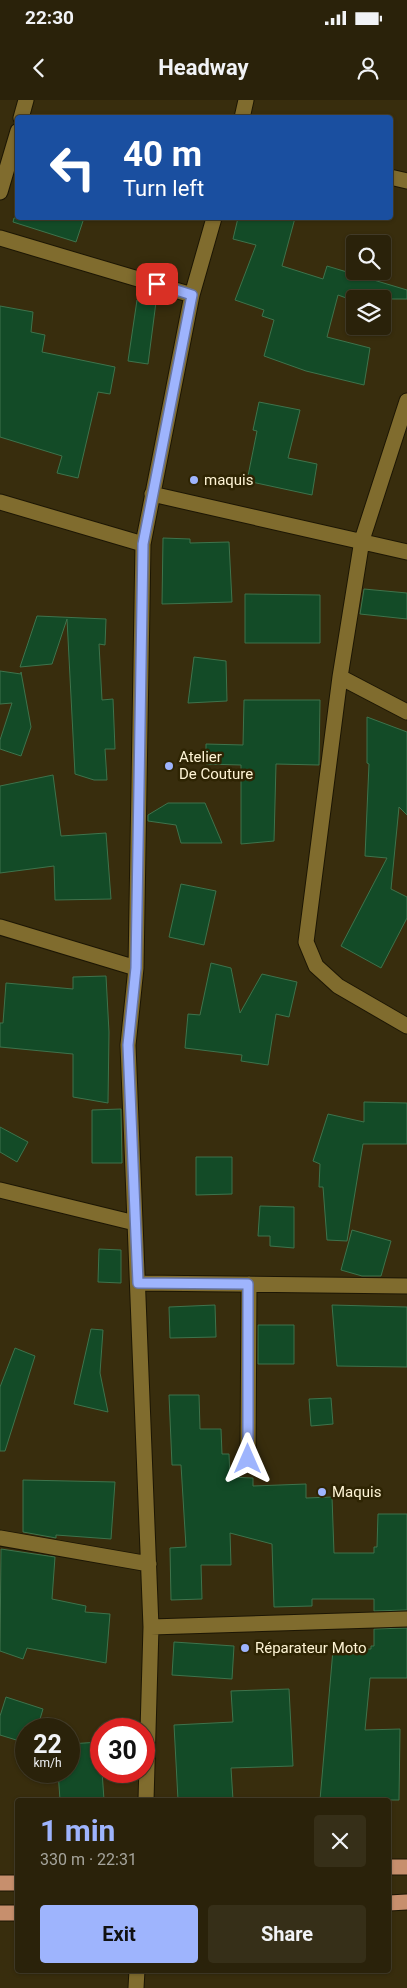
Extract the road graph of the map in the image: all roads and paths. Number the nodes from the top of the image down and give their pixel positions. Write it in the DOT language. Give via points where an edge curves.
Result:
graph roads {
  1 [pos="26,100"];
  2 [pos="246,100"];
  3 [pos="22,115"];
  4 [pos="243,115"];
  5 [pos="15,141"];
  6 [pos="393,178"];
  7 [pos="407,181"];
  8 [pos="0,192"];
  9 [pos="213,220"];
  10 [pos="0,238"];
  11 [pos="192,295"];
  12 [pos="407,401"];
  13 [pos="152,494"];
  14 [pos="0,502"];
  15 [pos="362,540"];
  16 [pos="143,544"];
  17 [pos="407,552"];
  18 [pos="340,677"];
  19 [pos="407,712"];
  20 [pos="0,927"];
  21 [pos="136,968"];
  22 [pos="407,1026"];
  23 [pos="0,1190"];
  24 [pos="135,1223"];
  25 [pos="138,1283"];
  26 [pos="248,1284"];
  27 [pos="407,1286"];
  28 [pos="248,1459"];
  29 [pos="0,1538"];
  30 [pos="149,1564"];
  31 [pos="407,1619"];
  32 [pos="151,1627"];
  33 [pos="146,1798"];
  34 [pos="407,1866"];
  35 [pos="391,1867"];
  36 [pos="0,1883"];
  37 [pos="15,1883"];
  38 [pos="407,1902"];
  39 [pos="391,1903"];
  40 [pos="0,1913"];
  41 [pos="15,1913"];
  42 [pos="137,1973"];
  43 [pos="136,1988"];
  1 -- 3 [label="street"];
  2 -- 4 [label="street"];
  5 -- 8 [label="street"];
  6 -- 7 [label="street"];
  9 -- 11 [label="street"];
  10 -- 11 [label="street"];
  11 -- 13 [label="street"];
  12 -- 15 [label="street"];
  13 -- 15 [label="street"];
  13 -- 16 [label="street"];
  14 -- 16 [label="street"];
  15 -- 17 [label="street"];
  15 -- 18 [label="street"];
  16 -- 21 [label="street"];
  18 -- 19 [label="street"];
  18 -- 22 [label="street" via="306,942 316,966 338,986"];
  20 -- 21 [label="street"];
  21 -- 24 [label="street" via="128,1045"];
  23 -- 24 [label="street"];
  24 -- 25 [label="street"];
  25 -- 26 [label="street"];
  25 -- 30 [label="street"];
  26 -- 27 [label="street"];
  26 -- 28 [label="street"];
  29 -- 30 [label="street"];
  30 -- 32 [label="street"];
  31 -- 32 [label="street"];
  32 -- 33 [label="street"];
  34 -- 35 [label="main road"];
  36 -- 37 [label="main road"];
  38 -- 39 [label="main road"];
  40 -- 41 [label="main road"];
  42 -- 43 [label="street"];
}
